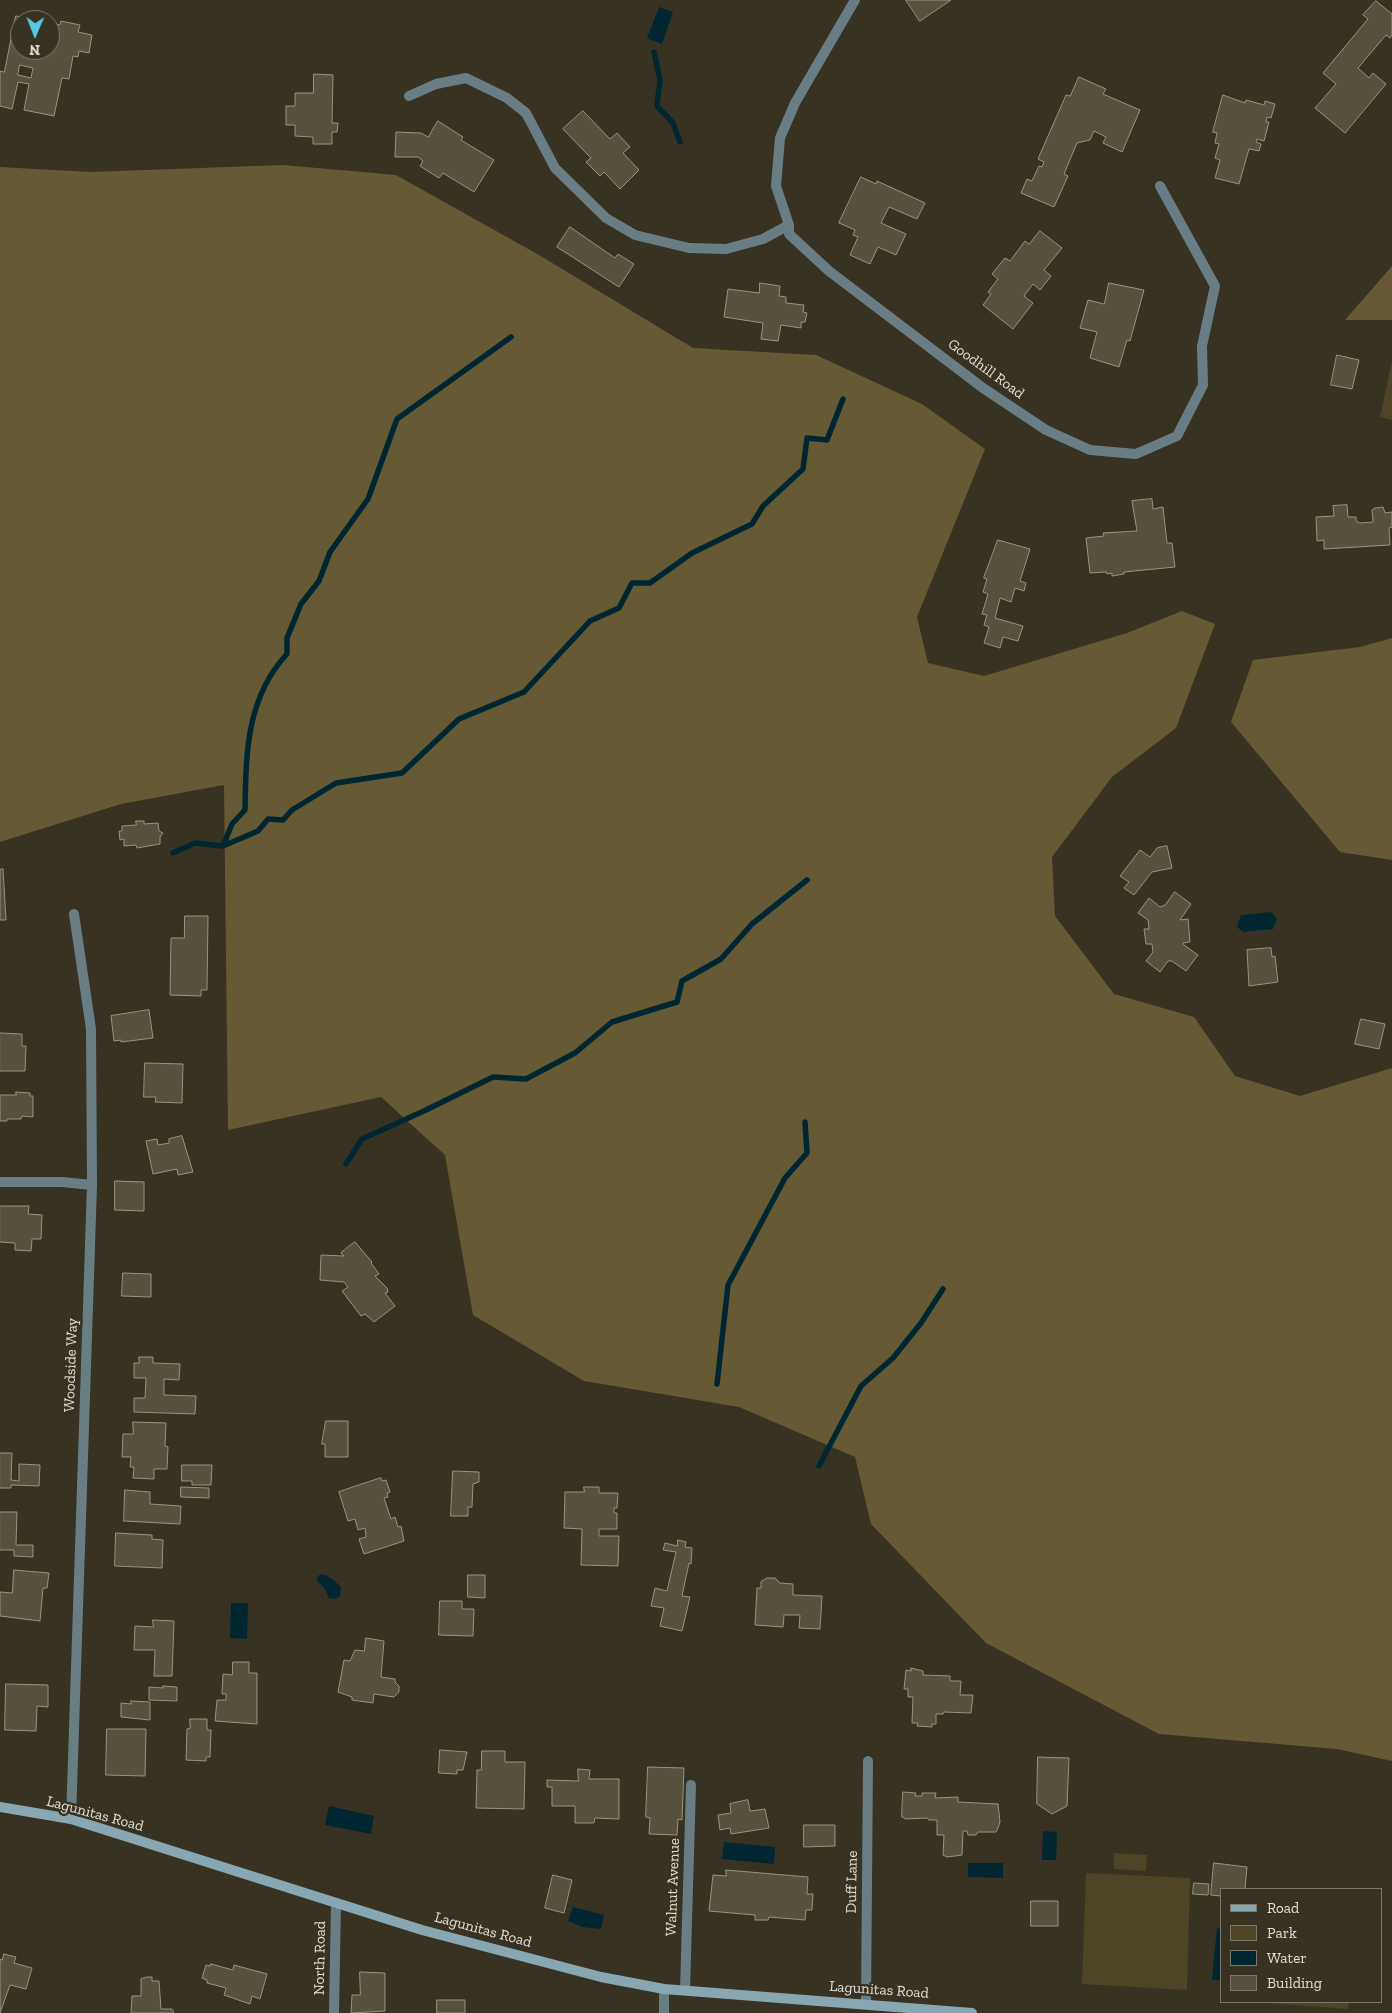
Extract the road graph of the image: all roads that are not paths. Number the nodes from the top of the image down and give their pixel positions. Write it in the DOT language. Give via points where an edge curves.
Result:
graph roads {
  1 [pos="855,0"];
  2 [pos="409,96"];
  3 [pos="1160,186"];
  4 [pos="790,225"];
  5 [pos="74,914"];
  6 [pos="0,1182"];
  7 [pos="92,1186"];
  8 [pos="868,1761"];
  9 [pos="691,1785"];
  10 [pos="0,1807"];
  11 [pos="71,1820"];
  12 [pos="336,1903"];
  13 [pos="664,1989"];
  14 [pos="685,1990"];
  15 [pos="866,2004"];
  16 [pos="334,2013"];
  17 [pos="664,2013"];
  18 [pos="972,2013"];
  1 -- 4 [label="street, Goodhill Road" via="795,103 780,138 776,186"];
  2 -- 4 [label="street" via="436,84 466,78 507,98 526,113 555,168 606,218 634,235 689,248 726,249 763,239"];
  3 -- 4 [label="street, Goodhill Road" via="1215,286 1202,346 1203,385 1177,436 1136,454 1090,450 1046,430 983,388 829,271 789,234"];
  5 -- 7 [label="street, Woodside Way" via="91,1028"];
  6 -- 7 [label="street" via="62,1182"];
  7 -- 11 [label="street, Woodside Way"];
  8 -- 15 [label="street, Duff Lane"];
  9 -- 14 [label="street, Walnut Avenue"];
  10 -- 11 [label="street, Lagunitas Road"];
  11 -- 12 [label="street, Lagunitas Road"];
  12 -- 13 [label="street, Lagunitas Road" via="422,1930 582,1972"];
  12 -- 16 [label="street, North Road"];
  13 -- 14 [label="street, Lagunitas Road"];
  13 -- 17 [label="street"];
  14 -- 15 [label="street, Lagunitas Road"];
  15 -- 18 [label="street, Lagunitas Road"];
}
